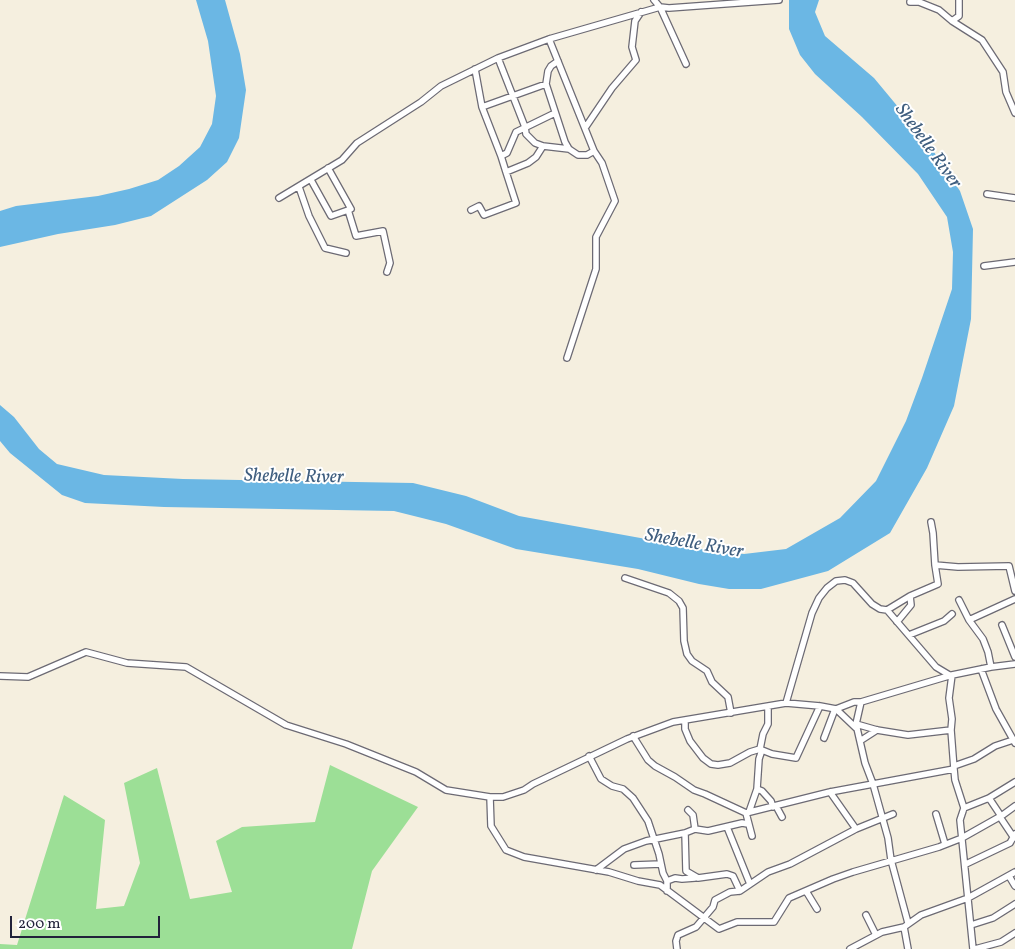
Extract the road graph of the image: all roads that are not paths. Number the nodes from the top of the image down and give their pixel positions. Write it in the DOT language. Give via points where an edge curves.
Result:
graph roads {
  1 [pos="654,0"];
  2 [pos="779,0"];
  3 [pos="959,0"];
  4 [pos="910,2"];
  5 [pos="660,7"];
  6 [pos="641,12"];
  7 [pos="952,21"];
  8 [pos="549,39"];
  9 [pos="498,58"];
  10 [pos="558,61"];
  11 [pos="686,64"];
  12 [pos="475,69"];
  13 [pos="546,84"];
  14 [pos="513,96"];
  15 [pos="482,107"];
  16 [pos="555,113"];
  17 [pos="1015,113"];
  18 [pos="525,127"];
  19 [pos="585,128"];
  20 [pos="543,146"];
  21 [pos="569,149"];
  22 [pos="594,151"];
  23 [pos="501,156"];
  24 [pos="328,168"];
  25 [pos="506,172"];
  26 [pos="311,180"];
  27 [pos="299,187"];
  28 [pos="987,194"];
  29 [pos="279,198"];
  30 [pos="1015,198"];
  31 [pos="348,210"];
  32 [pos="471,210"];
  33 [pos="346,253"];
  34 [pos="1015,262"];
  35 [pos="984,266"];
  36 [pos="387,272"];
  37 [pos="567,358"];
  38 [pos="931,522"];
  39 [pos="935,565"];
  40 [pos="1012,566"];
  41 [pos="625,578"];
  42 [pos="1015,591"];
  43 [pos="910,596"];
  44 [pos="959,600"];
  45 [pos="1015,600"];
  46 [pos="887,610"];
  47 [pos="952,614"];
  48 [pos="969,620"];
  49 [pos="897,622"];
  50 [pos="1002,625"];
  51 [pos="909,635"];
  52 [pos="1015,657"];
  53 [pos="1015,664"];
  54 [pos="991,667"];
  55 [pos="981,669"];
  56 [pos="951,675"];
  57 [pos="0,676"];
  58 [pos="861,702"];
  59 [pos="786,703"];
  60 [pos="820,706"];
  61 [pos="768,707"];
  62 [pos="835,709"];
  63 [pos="732,713"];
  64 [pos="685,720"];
  65 [pos="857,728"];
  66 [pos="877,730"];
  67 [pos="951,730"];
  68 [pos="633,736"];
  69 [pos="824,738"];
  70 [pos="860,741"];
  71 [pos="1014,742"];
  72 [pos="761,750"];
  73 [pos="589,756"];
  74 [pos="770,757"];
  75 [pos="954,767"];
  76 [pos="1015,782"];
  77 [pos="873,784"];
  78 [pos="756,789"];
  79 [pos="830,792"];
  80 [pos="490,797"];
  81 [pos="989,798"];
  82 [pos="1015,806"];
  83 [pos="774,807"];
  84 [pos="964,808"];
  85 [pos="688,810"];
  86 [pos="747,812"];
  87 [pos="893,814"];
  88 [pos="936,814"];
  89 [pos="1000,816"];
  90 [pos="782,817"];
  91 [pos="882,818"];
  92 [pos="748,824"];
  93 [pos="728,827"];
  94 [pos="695,829"];
  95 [pos="856,829"];
  96 [pos="685,833"];
  97 [pos="752,836"];
  98 [pos="1014,836"];
  99 [pos="962,838"];
  100 [pos="655,840"];
  101 [pos="945,844"];
  102 [pos="891,860"];
  103 [pos="661,864"];
  104 [pos="966,864"];
  105 [pos="634,865"];
  106 [pos="596,870"];
  107 [pos="1015,872"];
  108 [pos="1009,876"];
  109 [pos="695,878"];
  110 [pos="667,881"];
  111 [pos="750,884"];
  112 [pos="1015,886"];
  113 [pos="667,890"];
  114 [pos="740,891"];
  115 [pos="806,891"];
  116 [pos="968,898"];
  117 [pos="1015,904"];
  118 [pos="818,909"];
  119 [pos="866,915"];
  120 [pos="703,917"];
  121 [pos="906,925"];
  122 [pos="971,925"];
  123 [pos="876,935"];
  124 [pos="1014,935"];
  125 [pos="677,949"];
  126 [pos="850,949"];
  127 [pos="908,949"];
  128 [pos="974,949"];
  1 -- 5 [label="street"];
  2 -- 5 [label="street"];
  3 -- 7 [label="street" via="959,16"];
  4 -- 7 [label="street" via="939,10"];
  5 -- 6 [label="street"];
  5 -- 11 [label="street"];
  6 -- 8 [label="street"];
  6 -- 19 [label="street" via="635,21 632,47 636,60"];
  7 -- 17 [label="street" via="982,40 995,58 1003,72 1006,92"];
  8 -- 9 [label="street"];
  8 -- 10 [label="street"];
  9 -- 12 [label="street"];
  9 -- 14 [label="street"];
  10 -- 13 [label="street" via="548,71"];
  10 -- 19 [label="street"];
  12 -- 15 [label="street"];
  12 -- 24 [label="street" via="441,86 357,143 342,160"];
  13 -- 14 [label="street"];
  13 -- 16 [label="street"];
  14 -- 15 [label="street"];
  14 -- 18 [label="street"];
  15 -- 23 [label="street"];
  16 -- 18 [label="street"];
  16 -- 21 [label="street"];
  18 -- 20 [label="street" via="526,134"];
  18 -- 23 [label="street" via="516,132 507,153"];
  19 -- 22 [label="street"];
  20 -- 21 [label="street"];
  20 -- 25 [label="street" via="528,163"];
  21 -- 22 [label="street" via="587,156"];
  22 -- 37 [label="street" via="602,163 615,201 596,237 596,269"];
  23 -- 25 [label="street"];
  24 -- 26 [label="street"];
  24 -- 31 [label="street" via="351,209"];
  25 -- 32 [label="street" via="516,203 484,215 479,206"];
  26 -- 27 [label="street"];
  26 -- 31 [label="street" via="331,216"];
  27 -- 29 [label="street"];
  27 -- 33 [label="street" via="308,216 325,248"];
  28 -- 30 [label="street"];
  31 -- 36 [label="street" via="356,236 383,231 390,263"];
  34 -- 35 [label="street"];
  38 -- 39 [label="street"];
  39 -- 40 [label="street"];
  39 -- 43 [label="street" via="938,584"];
  40 -- 42 [label="street"];
  41 -- 63 [label="street" via="669,593 679,601 684,608 687,654 707,671 712,682 728,697"];
  43 -- 46 [label="street"];
  43 -- 49 [label="street" via="910,605"];
  44 -- 48 [label="street"];
  45 -- 48 [label="street"];
  46 -- 49 [label="street"];
  46 -- 59 [label="street" via="872,604 853,583 845,580 827,588 812,613"];
  47 -- 51 [label="street" via="944,621"];
  48 -- 54 [label="street" via="983,639"];
  49 -- 51 [label="street"];
  50 -- 52 [label="street"];
  51 -- 56 [label="street" via="936,667"];
  53 -- 54 [label="street"];
  54 -- 55 [label="street"];
  55 -- 56 [label="street"];
  55 -- 71 [label="street" via="996,709"];
  56 -- 58 [label="street"];
  56 -- 67 [label="street"];
  57 -- 80 [label="street" via="28,676 86,652 127,663 186,667 286,724 416,772 446,790"];
  58 -- 62 [label="street"];
  58 -- 65 [label="street"];
  59 -- 60 [label="street"];
  59 -- 61 [label="street"];
  60 -- 62 [label="street"];
  60 -- 72 [label="street" via="796,758"];
  61 -- 63 [label="street"];
  61 -- 72 [label="street" via="768,724"];
  62 -- 65 [label="street"];
  62 -- 69 [label="street"];
  63 -- 64 [label="street"];
  64 -- 68 [label="street"];
  64 -- 72 [label="street" via="690,741 711,764 730,764 750,752"];
  65 -- 66 [label="street"];
  65 -- 70 [label="street"];
  66 -- 67 [label="street" via="908,734"];
  66 -- 70 [label="street"];
  67 -- 75 [label="street"];
  68 -- 73 [label="street"];
  68 -- 86 [label="street" via="655,766 694,790"];
  70 -- 77 [label="street"];
  71 -- 75 [label="street" via="994,746"];
  72 -- 74 [label="street"];
  72 -- 78 [label="street"];
  73 -- 80 [label="street" via="524,790 503,797"];
  73 -- 100 [label="street" via="601,779 623,789 633,798 648,821"];
  75 -- 77 [label="street"];
  75 -- 84 [label="street"];
  76 -- 81 [label="street"];
  77 -- 79 [label="street"];
  77 -- 91 [label="street"];
  78 -- 83 [label="street" via="762,791"];
  78 -- 86 [label="street"];
  79 -- 83 [label="street"];
  79 -- 95 [label="street"];
  80 -- 106 [label="street" via="491,826 506,850 524,857"];
  81 -- 84 [label="street"];
  81 -- 89 [label="street"];
  82 -- 89 [label="street"];
  83 -- 86 [label="street"];
  83 -- 90 [label="street"];
  84 -- 99 [label="street" via="960,820"];
  85 -- 94 [label="street" via="693,815"];
  86 -- 92 [label="street"];
  87 -- 91 [label="street"];
  88 -- 101 [label="street"];
  89 -- 98 [label="street"];
  89 -- 99 [label="street"];
  91 -- 95 [label="street"];
  91 -- 102 [label="street"];
  92 -- 93 [label="street"];
  92 -- 97 [label="street"];
  93 -- 94 [label="street" via="708,831"];
  93 -- 111 [label="street"];
  94 -- 96 [label="street"];
  95 -- 111 [label="street"];
  96 -- 100 [label="street"];
  96 -- 109 [label="street" via="686,871"];
  98 -- 104 [label="street" via="1010,843"];
  99 -- 101 [label="street"];
  99 -- 104 [label="street"];
  100 -- 103 [label="street"];
  100 -- 106 [label="street" via="624,849"];
  101 -- 102 [label="street"];
  102 -- 115 [label="street"];
  102 -- 121 [label="street"];
  103 -- 105 [label="street"];
  103 -- 110 [label="street"];
  104 -- 116 [label="street"];
  106 -- 113 [label="street" via="660,885"];
  107 -- 108 [label="street"];
  108 -- 112 [label="street"];
  108 -- 116 [label="street"];
  109 -- 110 [label="street"];
  109 -- 114 [label="street" via="727,874 733,876"];
  110 -- 113 [label="street"];
  111 -- 114 [label="street"];
  113 -- 120 [label="street"];
  114 -- 120 [label="street" via="715,900"];
  115 -- 118 [label="street"];
  115 -- 120 [label="street" via="789,898 774,922 737,922 719,929"];
  116 -- 121 [label="street" via="921,915"];
  116 -- 122 [label="street"];
  117 -- 122 [label="street" via="993,918"];
  119 -- 123 [label="street"];
  120 -- 125 [label="street" via="696,927 678,936"];
  121 -- 123 [label="street"];
  121 -- 127 [label="street"];
  122 -- 128 [label="street"];
  123 -- 126 [label="street"];
  124 -- 128 [label="street"];
}
